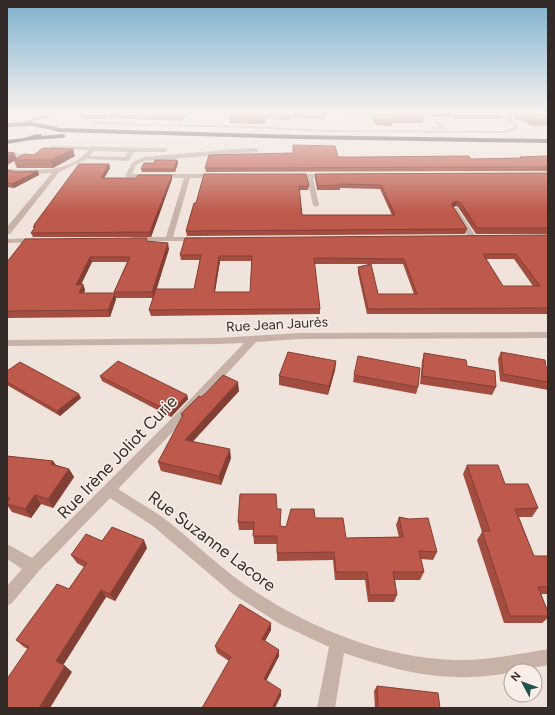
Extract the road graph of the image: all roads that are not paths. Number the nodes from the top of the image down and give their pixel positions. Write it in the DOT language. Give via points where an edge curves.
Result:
graph roads {
  1 [pos="425,145"];
  2 [pos="548,147"];
  3 [pos="53,148"];
  4 [pos="93,149"];
  5 [pos="132,150"];
  6 [pos="165,150"];
  7 [pos="256,150"];
  8 [pos="14,154"];
  9 [pos="86,157"];
  10 [pos="7,170"];
  11 [pos="57,171"];
  12 [pos="188,176"];
  13 [pos="226,176"];
  14 [pos="287,176"];
  15 [pos="310,176"];
  16 [pos="334,176"];
  17 [pos="316,204"];
  18 [pos="455,209"];
  19 [pos="7,232"];
  20 [pos="473,238"];
  21 [pos="168,239"];
  22 [pos="208,239"];
  23 [pos="46,240"];
  24 [pos="122,240"];
  25 [pos="7,241"];
  26 [pos="548,334"];
  27 [pos="252,340"];
  28 [pos="7,342"];
  29 [pos="109,490"];
  30 [pos="7,551"];
  31 [pos="33,567"];
  32 [pos="7,598"];
  33 [pos="338,642"];
  34 [pos="548,656"];
  35 [pos="326,708"];
  1 -- 2 [label="highway"];
  3 -- 4 [label="street"];
  4 -- 5 [label="street"];
  4 -- 9 [label="street"];
  5 -- 6 [label="street"];
  5 -- 9 [label="street" via="127,159"];
  7 -- 12 [label="street" via="143,159 134,164 128,176"];
  8 -- 10 [label="street" via="23,159"];
  9 -- 11 [label="street"];
  10 -- 11 [label="street"];
  11 -- 19 [label="street"];
  12 -- 13 [label="street"];
  12 -- 21 [label="street"];
  14 -- 15 [label="street"];
  15 -- 16 [label="street"];
  15 -- 17 [label="street"];
  18 -- 20 [label="street"];
  21 -- 22 [label="street"];
  21 -- 24 [label="street"];
  23 -- 25 [label="street"];
  26 -- 27 [label="street, Rue Jean Jaurès" via="300,336"];
  27 -- 28 [label="street, Rue Jean Jaurès"];
  27 -- 29 [label="street, Rue Irène Joliot Curie"];
  29 -- 31 [label="street, Rue Irène Joliot Curie"];
  29 -- 33 [label="street, Rue Suzanne Lacore" via="153,518 254,600"];
  30 -- 31 [label="street"];
  31 -- 32 [label="street, Rue Irène Joliot Curie"];
  33 -- 34 [label="street, Rue Suzanne Lacore" via="397,661 439,668 492,666"];
  33 -- 35 [label="street"];
}
